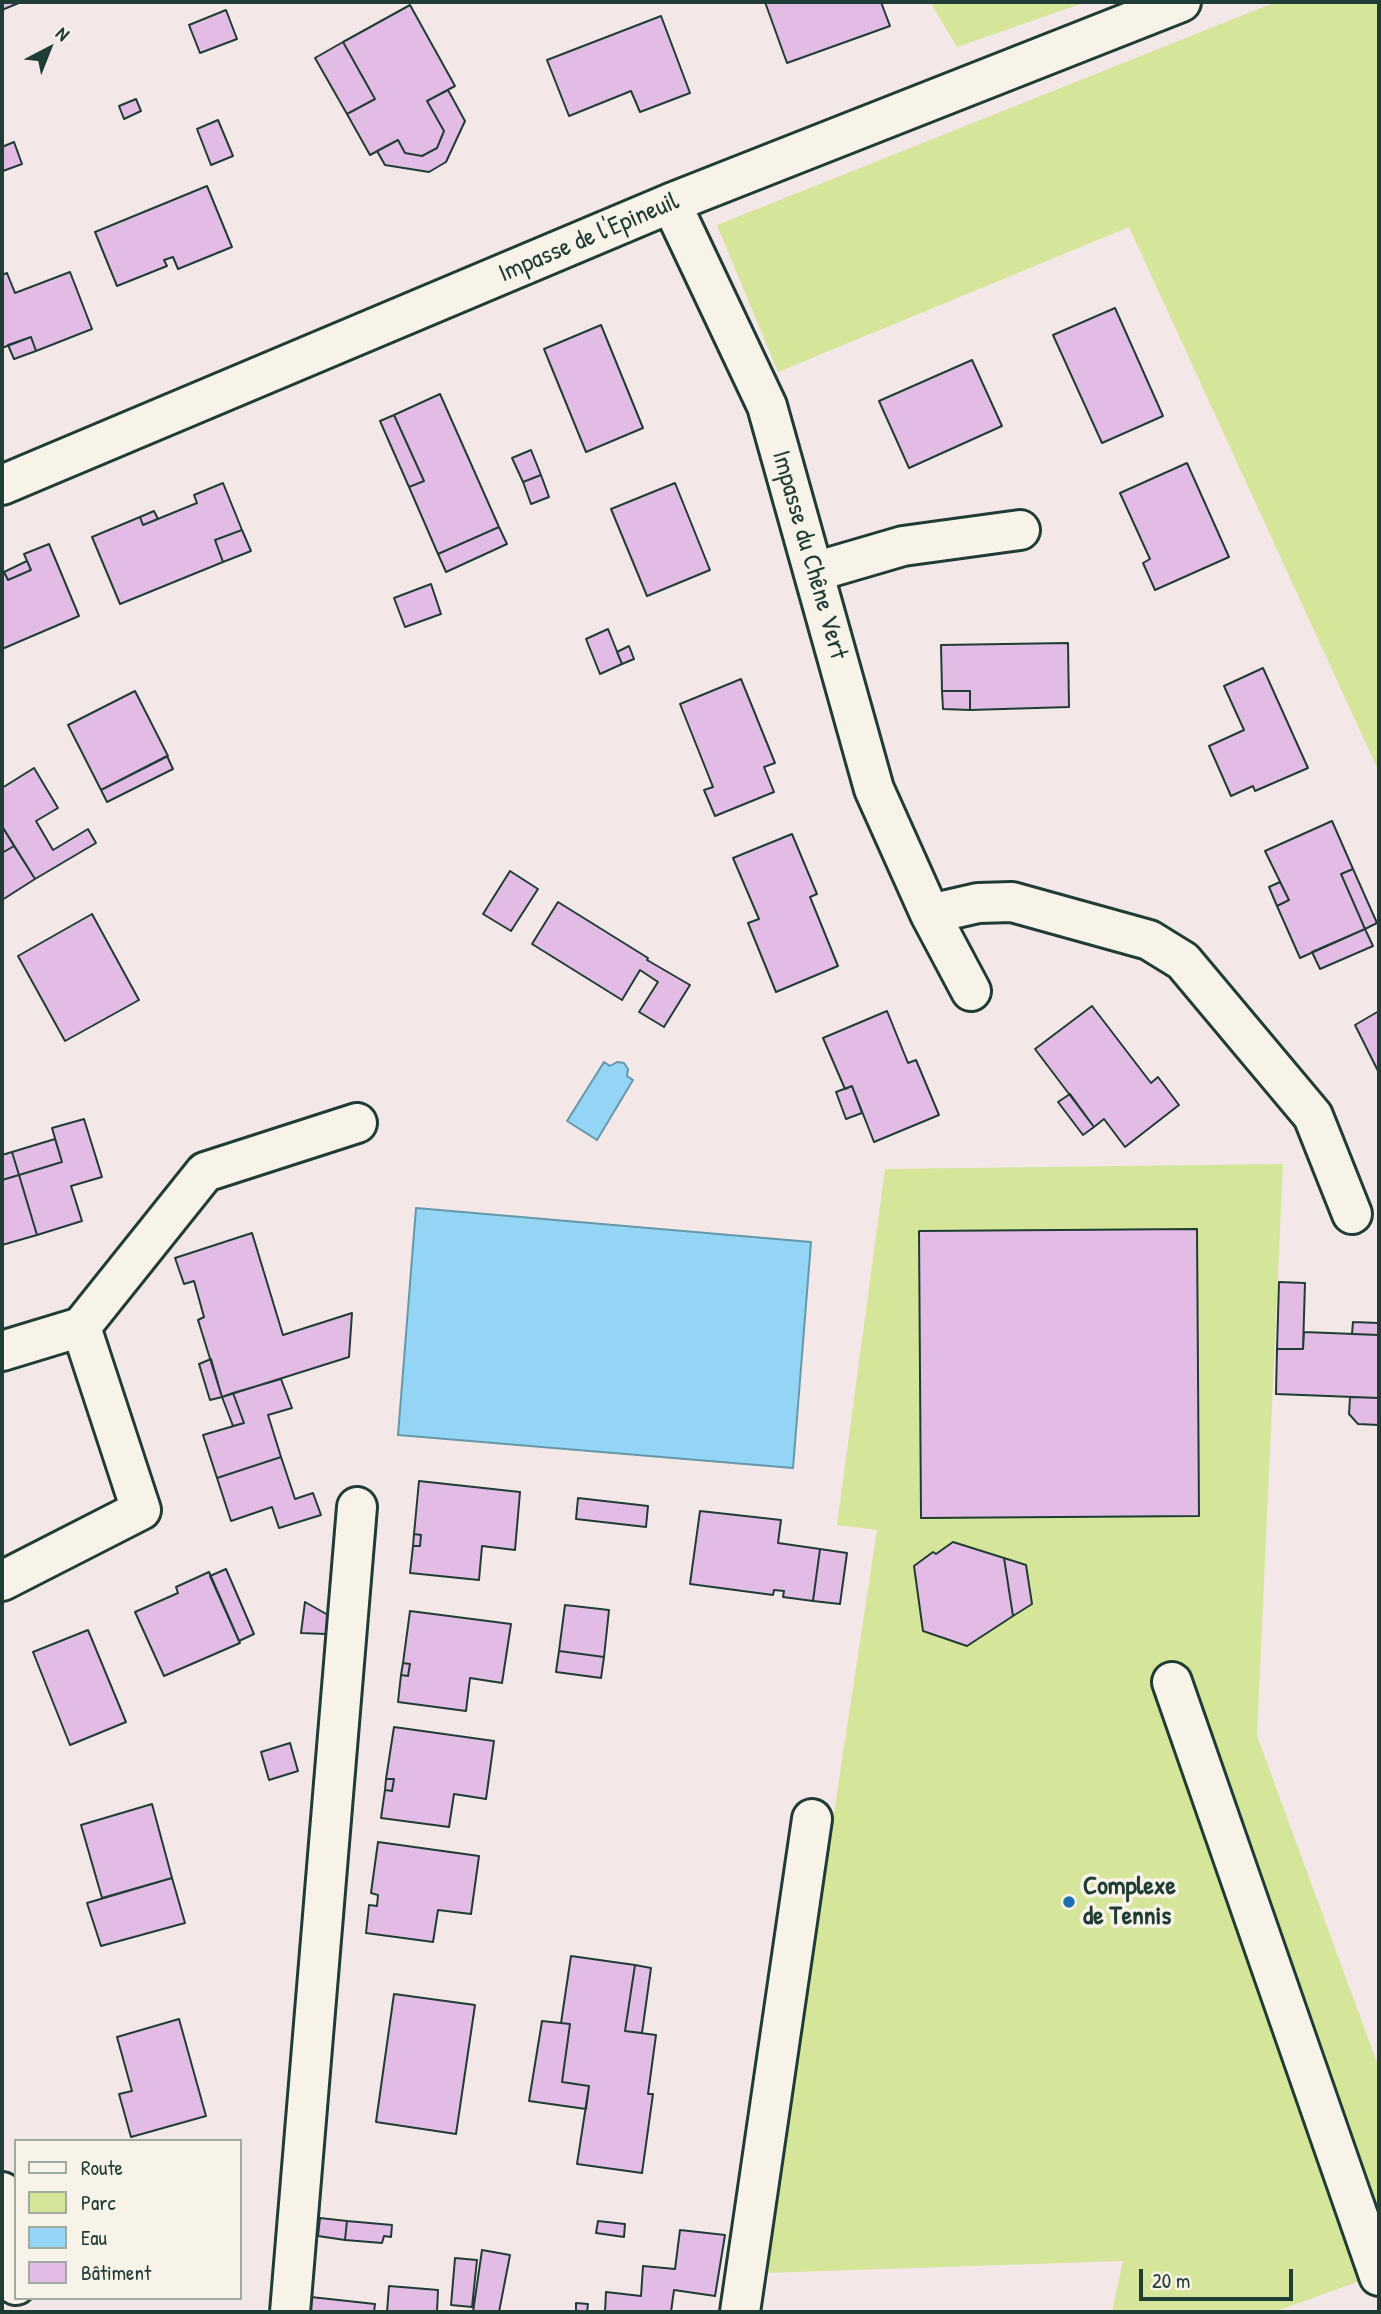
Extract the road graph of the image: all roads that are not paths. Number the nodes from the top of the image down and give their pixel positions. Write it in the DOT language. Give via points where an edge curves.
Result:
graph roads {
  1 [pos="1181,2"];
  2 [pos="671,203"];
  3 [pos="2,485"];
  4 [pos="1020,530"];
  5 [pos="814,572"];
  6 [pos="930,914"];
  7 [pos="971,991"];
  8 [pos="357,1123"];
  9 [pos="1352,1214"];
  10 [pos="81,1328"];
  11 [pos="2,1351"];
  12 [pos="357,1507"];
  13 [pos="2,1581"];
  14 [pos="1172,1682"];
  15 [pos="812,1819"];
  16 [pos="2,2192"];
  17 [pos="14,2276"];
  18 [pos="1379,2276"];
  19 [pos="290,2312"];
  20 [pos="740,2312"];
  1 -- 2 [label="street, Impasse de l'Epineuil"];
  2 -- 3 [label="street, Impasse de l'Epineuil"];
  2 -- 5 [label="street, Impasse du Chêne Vert" via="767,407"];
  4 -- 5 [label="street" via="903,546"];
  5 -- 6 [label="street, Impasse du Chêne Vert" via="874,789"];
  6 -- 7 [label="street, Impasse du Chêne Vert"];
  6 -- 9 [label="street" via="978,903 1012,902 1149,940 1183,961 1313,1116"];
  8 -- 10 [label="street" via="205,1172"];
  10 -- 11 [label="street"];
  10 -- 13 [label="street" via="141,1510"];
  12 -- 19 [label="street"];
  14 -- 18 [label="street"];
  15 -- 20 [label="street"];
  16 -- 17 [label="street"];
}
